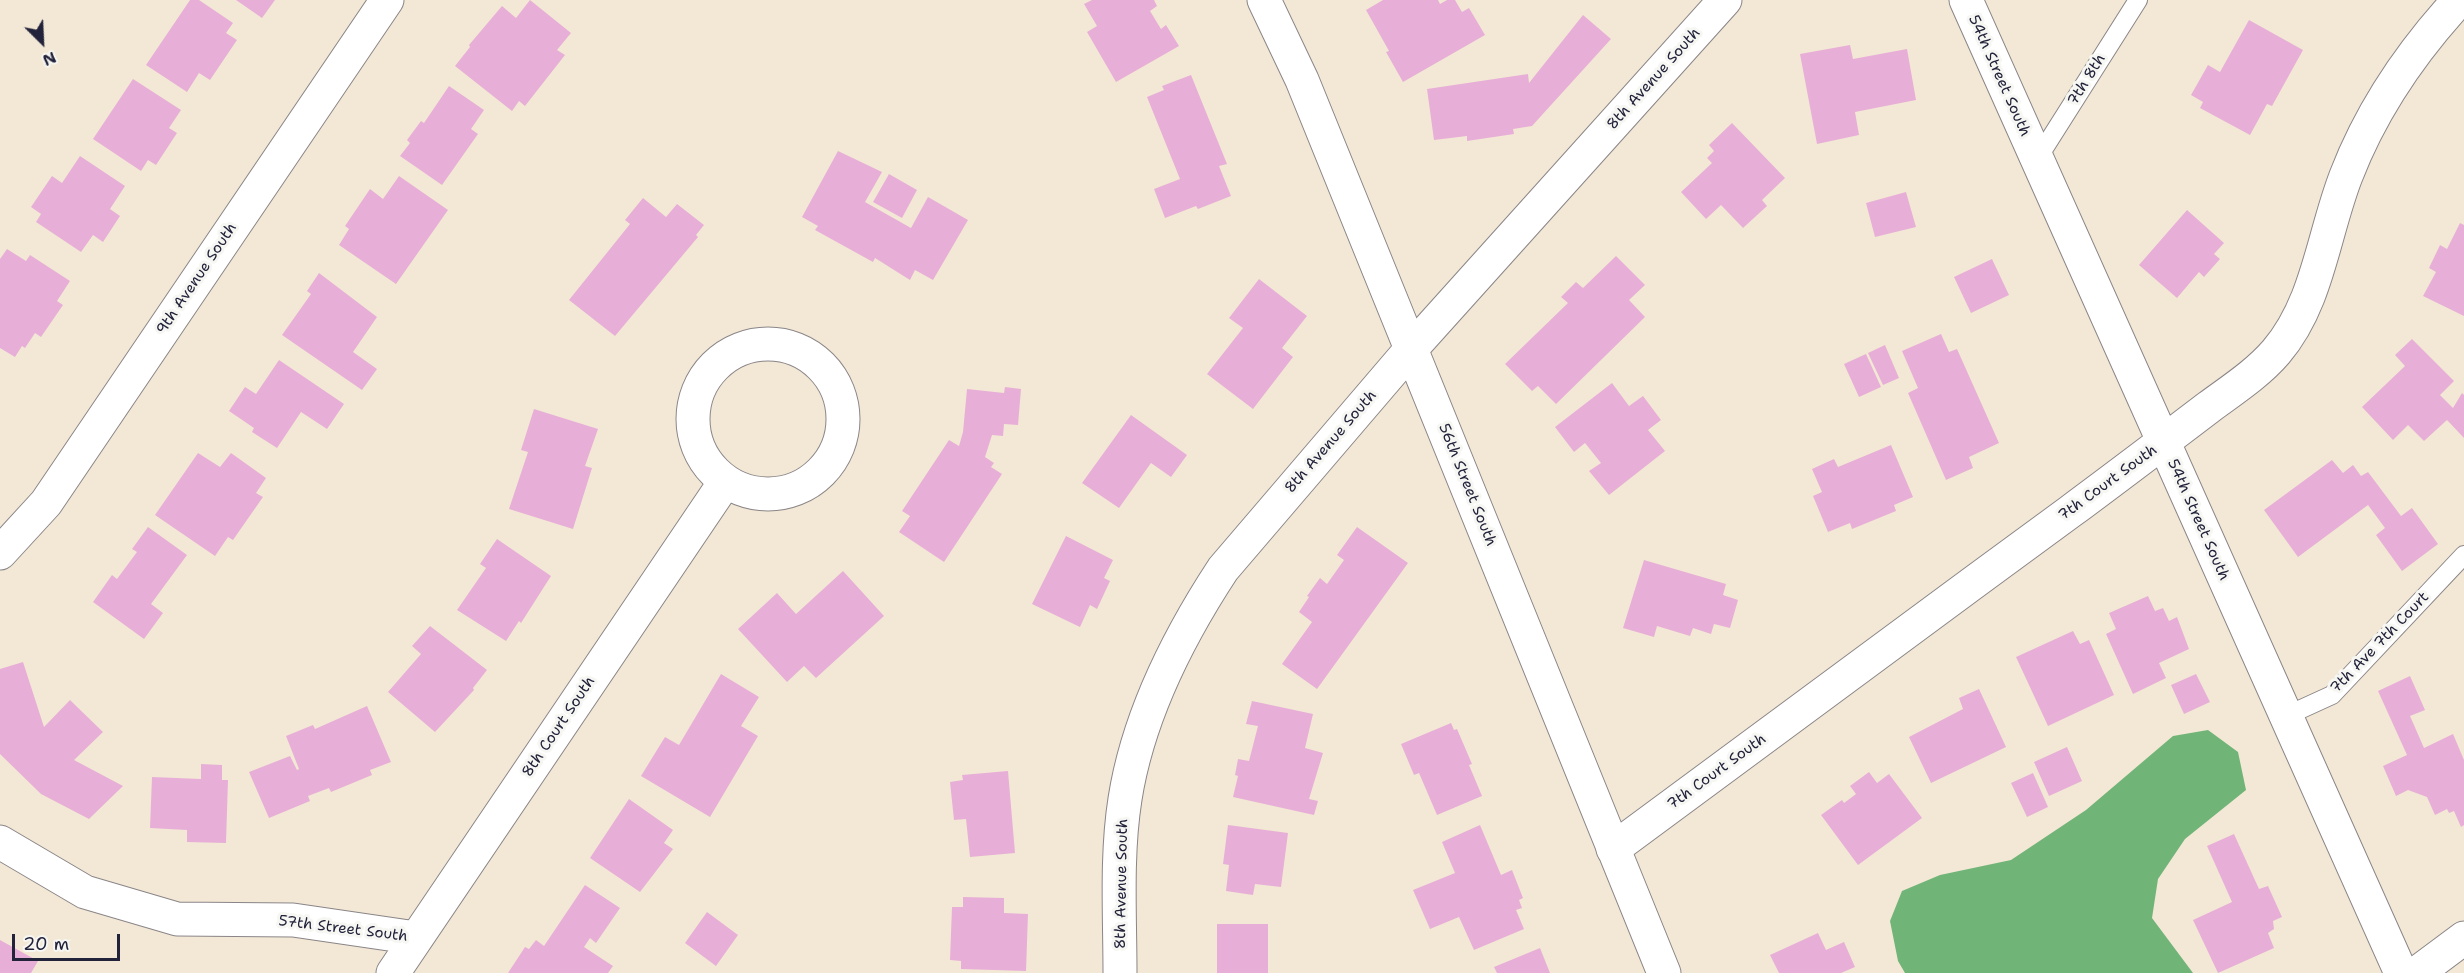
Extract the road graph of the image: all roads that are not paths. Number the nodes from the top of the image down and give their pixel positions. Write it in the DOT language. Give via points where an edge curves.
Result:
graph roads {
  1 [pos="387,0"];
  2 [pos="1264,0"];
  3 [pos="1725,0"];
  4 [pos="1966,0"];
  5 [pos="2138,0"];
  6 [pos="2459,0"];
  7 [pos="2036,160"];
  8 [pos="1412,348"];
  9 [pos="2163,442"];
  10 [pos="725,482"];
  11 [pos="0,553"];
  12 [pos="2464,555"];
  13 [pos="2286,716"];
  14 [pos="0,842"];
  15 [pos="1613,849"];
  16 [pos="416,938"];
  17 [pos="2464,938"];
  18 [pos="393,973"];
  19 [pos="1120,973"];
  20 [pos="1664,973"];
  21 [pos="2401,973"];
  22 [pos="2417,973"];
  1 -- 11 [label="street, 9th Avenue South" via="46,503"];
  2 -- 8 [label="street, 56th Street South" via="1302,80"];
  3 -- 8 [label="street, 8th Avenue South"];
  4 -- 7 [label="street, 54th Street South"];
  5 -- 7 [label="lane, 7th 8th"];
  6 -- 9 [label="street, 7th Court South" via="2413,55 2365,134 2333,214 2308,297 2287,339 2259,370"];
  7 -- 9 [label="street, 54th Street South"];
  8 -- 15 [label="street, 56th Street South"];
  8 -- 19 [label="street, 8th Avenue South" via="1224,569 1179,642 1144,721 1125,800"];
  9 -- 13 [label="street, 54th Street South"];
  9 -- 15 [label="street, 7th Court South"];
  10 -- 10 [label="street" via="761,495 780,493 798,488 828,464 838,448 843,411 839,392 817,361 783,344 764,343 745,346 713,366 694,399 693,436 711,470"];
  10 -- 16 [label="street, 8th Court South"];
  12 -- 13 [label="lane, 7th Ave 7th Court" via="2332,694"];
  13 -- 21 [label="street, 54th Street South"];
  14 -- 16 [label="street, 57th Street South" via="85,892 177,919 292,920"];
  15 -- 20 [label="street, 56th Street South"];
  16 -- 18 [label="street, 8th Court South"];
  17 -- 22 [label="street"];
}
